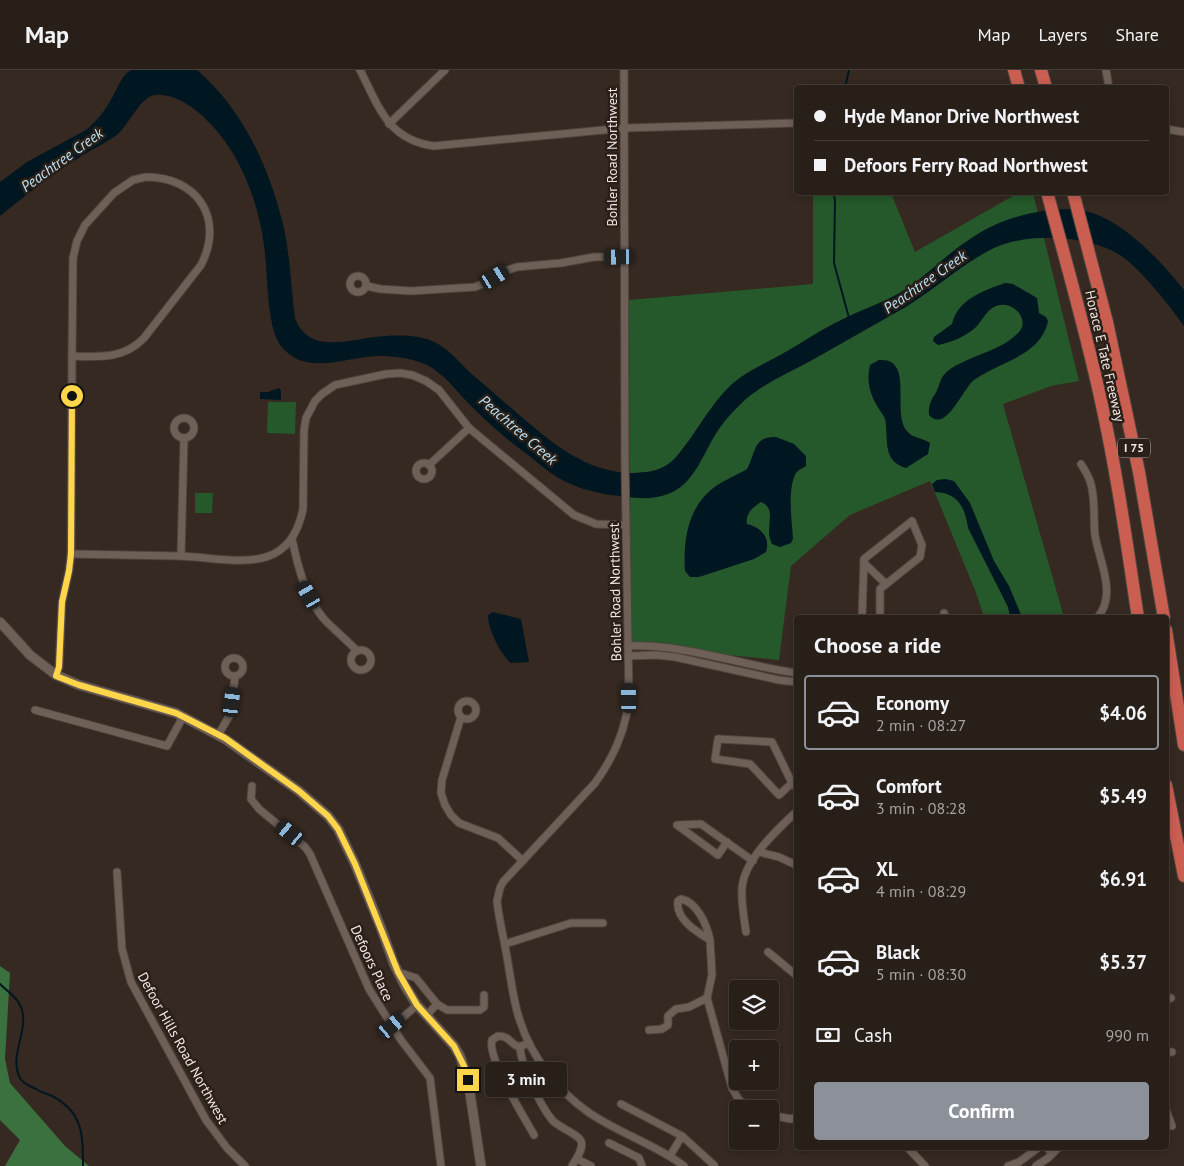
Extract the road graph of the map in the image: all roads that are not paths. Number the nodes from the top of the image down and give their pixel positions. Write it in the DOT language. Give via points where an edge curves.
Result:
graph roads {
  1 [pos="360,70"];
  2 [pos="445,70"];
  3 [pos="624,70"];
  4 [pos="1014,70"];
  5 [pos="1041,70"];
  6 [pos="1106,70"];
  7 [pos="1018,85"];
  8 [pos="1045,85"];
  9 [pos="1108,85"];
  10 [pos="794,123"];
  11 [pos="389,124"];
  12 [pos="625,128"];
  13 [pos="1169,130"];
  14 [pos="1184,132"];
  15 [pos="1049,195"];
  16 [pos="1074,195"];
  17 [pos="625,257"];
  18 [pos="366,286"];
  19 [pos="72,356"];
  20 [pos="469,428"];
  21 [pos="184,438"];
  22 [pos="1081,464"];
  23 [pos="429,465"];
  24 [pos="626,525"];
  25 [pos="292,539"];
  26 [pos="71,554"];
  27 [pos="181,556"];
  28 [pos="864,564"];
  29 [pos="886,584"];
  30 [pos="862,615"];
  31 [pos="880,615"];
  32 [pos="1099,615"];
  33 [pos="1138,615"];
  34 [pos="1163,615"];
  35 [pos="0,622"];
  36 [pos="628,646"];
  37 [pos="1169,649"];
  38 [pos="357,651"];
  39 [pos="628,656"];
  40 [pos="794,673"];
  41 [pos="56,676"];
  42 [pos="235,676"];
  43 [pos="794,682"];
  44 [pos="35,710"];
  45 [pos="183,717"];
  46 [pos="461,717"];
  47 [pos="218,736"];
  48 [pos="1184,744"];
  49 [pos="794,785"];
  50 [pos="252,786"];
  51 [pos="1169,800"];
  52 [pos="794,814"];
  53 [pos="727,842"];
  54 [pos="759,852"];
  55 [pos="523,861"];
  56 [pos="753,861"];
  57 [pos="794,864"];
  58 [pos="117,872"];
  59 [pos="1184,876"];
  60 [pos="603,922"];
  61 [pos="746,932"];
  62 [pos="710,940"];
  63 [pos="505,944"];
  64 [pos="768,952"];
  65 [pos="398,972"];
  66 [pos="794,973"];
  67 [pos="484,995"];
  68 [pos="707,998"];
  69 [pos="437,1004"];
  70 [pos="417,1005"];
  71 [pos="426,1016"];
  72 [pos="392,1026"];
  73 [pos="649,1030"];
  74 [pos="529,1043"];
  75 [pos="520,1046"];
  76 [pos="738,1100"];
  77 [pos="621,1104"];
  78 [pos="779,1117"];
  79 [pos="794,1118"];
  80 [pos="1169,1118"];
  81 [pos="1172,1126"];
  82 [pos="534,1135"];
  83 [pos="682,1136"];
  84 [pos="609,1143"];
  85 [pos="910,1150"];
  86 [pos="1035,1150"];
  87 [pos="1056,1150"];
  88 [pos="670,1156"];
  89 [pos="577,1159"];
  90 [pos="714,1165"];
  91 [pos="245,1166"];
  92 [pos="442,1166"];
  93 [pos="481,1166"];
  94 [pos="572,1166"];
  95 [pos="592,1166"];
  96 [pos="642,1166"];
  97 [pos="684,1166"];
  98 [pos="925,1166"];
  99 [pos="1008,1166"];
  100 [pos="1036,1166"];
  1 -- 11 [label="street"];
  2 -- 11 [label="street"];
  3 -- 12 [label="street, Bohler Road Northwest"];
  4 -- 7 [label="highway"];
  5 -- 8 [label="highway"];
  6 -- 9 [label="street"];
  10 -- 12 [label="street"];
  11 -- 12 [label="street" via="408,139 434,146"];
  12 -- 17 [label="street, Bohler Road Northwest"];
  13 -- 14 [label="street"];
  15 -- 33 [label="highway, Horace E Tate Freeway / I 75" via="1102,403"];
  16 -- 34 [label="highway, Horace E Tate Freeway / I 75" via="1108,322"];
  17 -- 18 [label="street" via="594,257 561,264 517,267 475,287 411,291"];
  17 -- 24 [label="street, Bohler Road Northwest"];
  19 -- 19 [label="street" via="73,258 85,225 114,193 133,180 160,177 185,186 201,202 209,222 209,245 201,265 134,347 110,356"];
  19 -- 26 [label="street"];
  20 -- 23 [label="street"];
  20 -- 24 [label="street" via="574,515 596,524"];
  20 -- 25 [label="street" via="438,390 412,375 386,374 329,388 315,401 306,418 304,509"];
  21 -- 27 [label="street"];
  22 -- 32 [label="street" via="1091,485 1095,536 1106,585 1104,608"];
  24 -- 36 [label="street, Bohler Road Northwest"];
  25 -- 27 [label="street" via="273,554 252,561"];
  25 -- 38 [label="street" via="303,583 314,605"];
  26 -- 27 [label="street"];
  26 -- 41 [label="street" via="62,602"];
  28 -- 29 [label="street"];
  28 -- 29 [label="street" via="864,559 912,521 922,545 920,556"];
  28 -- 30 [label="street"];
  29 -- 31 [label="street" via="880,589"];
  35 -- 41 [label="street"];
  36 -- 39 [label="street, Bohler Road Northwest"];
  36 -- 40 [label="street" via="679,648"];
  37 -- 48 [label="highway"];
  39 -- 43 [label="street" via="675,657"];
  39 -- 55 [label="street, Bohler Road Northwest" via="628,714 612,757 595,783"];
  41 -- 45 [label="street"];
  42 -- 47 [label="street" via="231,713"];
  44 -- 45 [label="street" via="167,746"];
  45 -- 47 [label="street"];
  46 -- 55 [label="street" via="442,780 441,793 445,805 459,823 498,838"];
  47 -- 65 [label="street" via="299,791 338,829"];
  49 -- 49 [label="street" via="772,742 718,739 715,759 750,764 779,795"];
  50 -- 72 [label="street, Defoors Place" via="251,799 259,809 306,847 369,989"];
  51 -- 59 [label="highway"];
  52 -- 54 [label="street"];
  53 -- 53 [label="street" via="701,824 678,825 718,855"];
  53 -- 56 [label="street"];
  54 -- 56 [label="street"];
  54 -- 57 [label="street"];
  55 -- 63 [label="street, Bohler Road Northwest" via="503,882 498,895"];
  56 -- 61 [label="street" via="742,888"];
  58 -- 91 [label="street, Defoor Hills Road Northwest" via="122,949 131,982 206,1120"];
  60 -- 63 [label="street" via="571,923"];
  62 -- 62 [label="street" via="688,925 680,914 677,905 681,899 693,906 706,925"];
  62 -- 68 [label="street" via="712,975"];
  63 -- 74 [label="street, Bohler Road Northwest" via="516,1007"];
  64 -- 66 [label="street"];
  65 -- 69 [label="street" via="416,978"];
  65 -- 70 [label="street"];
  67 -- 69 [label="street" via="484,1007 480,1010 447,1010"];
  68 -- 73 [label="street" via="676,1009 668,1016 668,1025 662,1029"];
  68 -- 76 [label="street"];
  69 -- 71 [label="street"];
  70 -- 71 [label="street"];
  70 -- 72 [label="street"];
  71 -- 93 [label="street" via="454,1046 464,1066"];
  72 -- 92 [label="street, Defoors Place" via="430,1078"];
  74 -- 75 [label="street"];
  74 -- 88 [label="street, Bohler Road Northwest" via="550,1075 574,1102"];
  75 -- 82 [label="street" via="502,1036 494,1038 490,1045 509,1090"];
  75 -- 89 [label="street" via="526,1074 547,1112 553,1121 579,1137 582,1145"];
  77 -- 83 [label="street"];
  78 -- 79 [label="street"];
  80 -- 81 [label="street"];
  83 -- 88 [label="street"];
  83 -- 90 [label="street"];
  84 -- 96 [label="street" via="639,1158"];
  85 -- 98 [label="street"];
  86 -- 99 [label="street"];
  87 -- 100 [label="street"];
  88 -- 97 [label="street, Bohler Road Northwest"];
  89 -- 94 [label="street"];
  89 -- 95 [label="street"];
}
